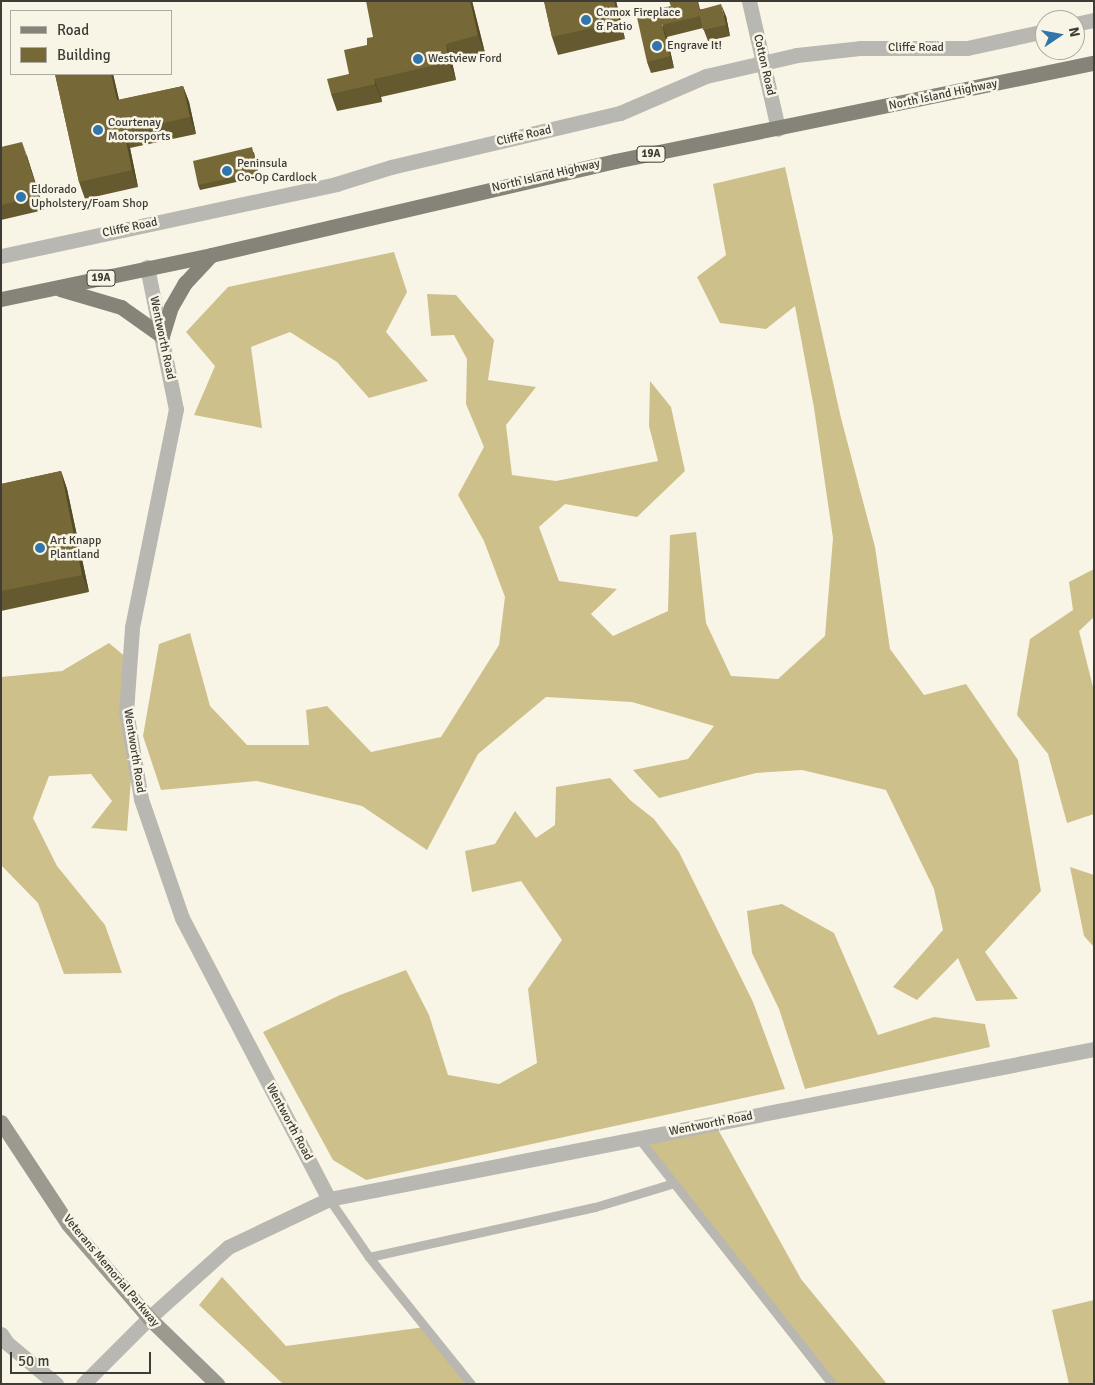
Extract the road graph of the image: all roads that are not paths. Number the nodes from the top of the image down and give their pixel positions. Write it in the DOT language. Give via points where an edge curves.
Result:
graph roads {
  1 [pos="749,1"];
  2 [pos="1035,33"];
  3 [pos="763,62"];
  4 [pos="1094,63"];
  5 [pos="778,130"];
  6 [pos="211,255"];
  7 [pos="1,256"];
  8 [pos="147,267"];
  9 [pos="55,288"];
  10 [pos="1,300"];
  11 [pos="162,336"];
  12 [pos="1094,1049"];
  13 [pos="1,1122"];
  14 [pos="640,1140"];
  15 [pos="674,1183"];
  16 [pos="329,1199"];
  17 [pos="369,1257"];
  18 [pos="149,1318"];
  19 [pos="1,1334"];
  20 [pos="56,1384"];
  21 [pos="83,1384"];
  22 [pos="217,1384"];
  23 [pos="471,1384"];
  24 [pos="832,1384"];
  1 -- 3 [label="street, Cotton Road"];
  2 -- 3 [label="street, Cliffe Road" via="967,48 860,48"];
  3 -- 5 [label="street, Cotton Road"];
  3 -- 7 [label="street, Cliffe Road" via="706,76 620,113 391,167 336,184"];
  4 -- 5 [label="main road, North Island Highway / 19A"];
  5 -- 6 [label="main road, North Island Highway / 19A" via="615,161"];
  6 -- 8 [label="main road, North Island Highway / 19A"];
  6 -- 11 [label="main road" via="185,283 171,307"];
  8 -- 9 [label="main road, North Island Highway / 19A"];
  8 -- 11 [label="street, Wentworth Road"];
  9 -- 10 [label="main road, North Island Highway / 19A"];
  9 -- 11 [label="main road" via="121,307"];
  11 -- 16 [label="street, Wentworth Road" via="176,410 132,628 126,711 141,799 182,918"];
  12 -- 14 [label="street, Wentworth Road"];
  13 -- 18 [label="main road, Veterans Memorial Parkway" via="68,1224"];
  14 -- 15 [label="lane"];
  14 -- 16 [label="street, Wentworth Road"];
  15 -- 17 [label="lane" via="595,1207"];
  15 -- 24 [label="lane"];
  16 -- 17 [label="lane"];
  16 -- 18 [label="street, Wentworth Road" via="228,1247"];
  17 -- 23 [label="lane"];
  18 -- 21 [label="street, Wentworth Road"];
  18 -- 22 [label="main road, Veterans Memorial Parkway"];
  19 -- 20 [label="street" via="7,1343"];
}
